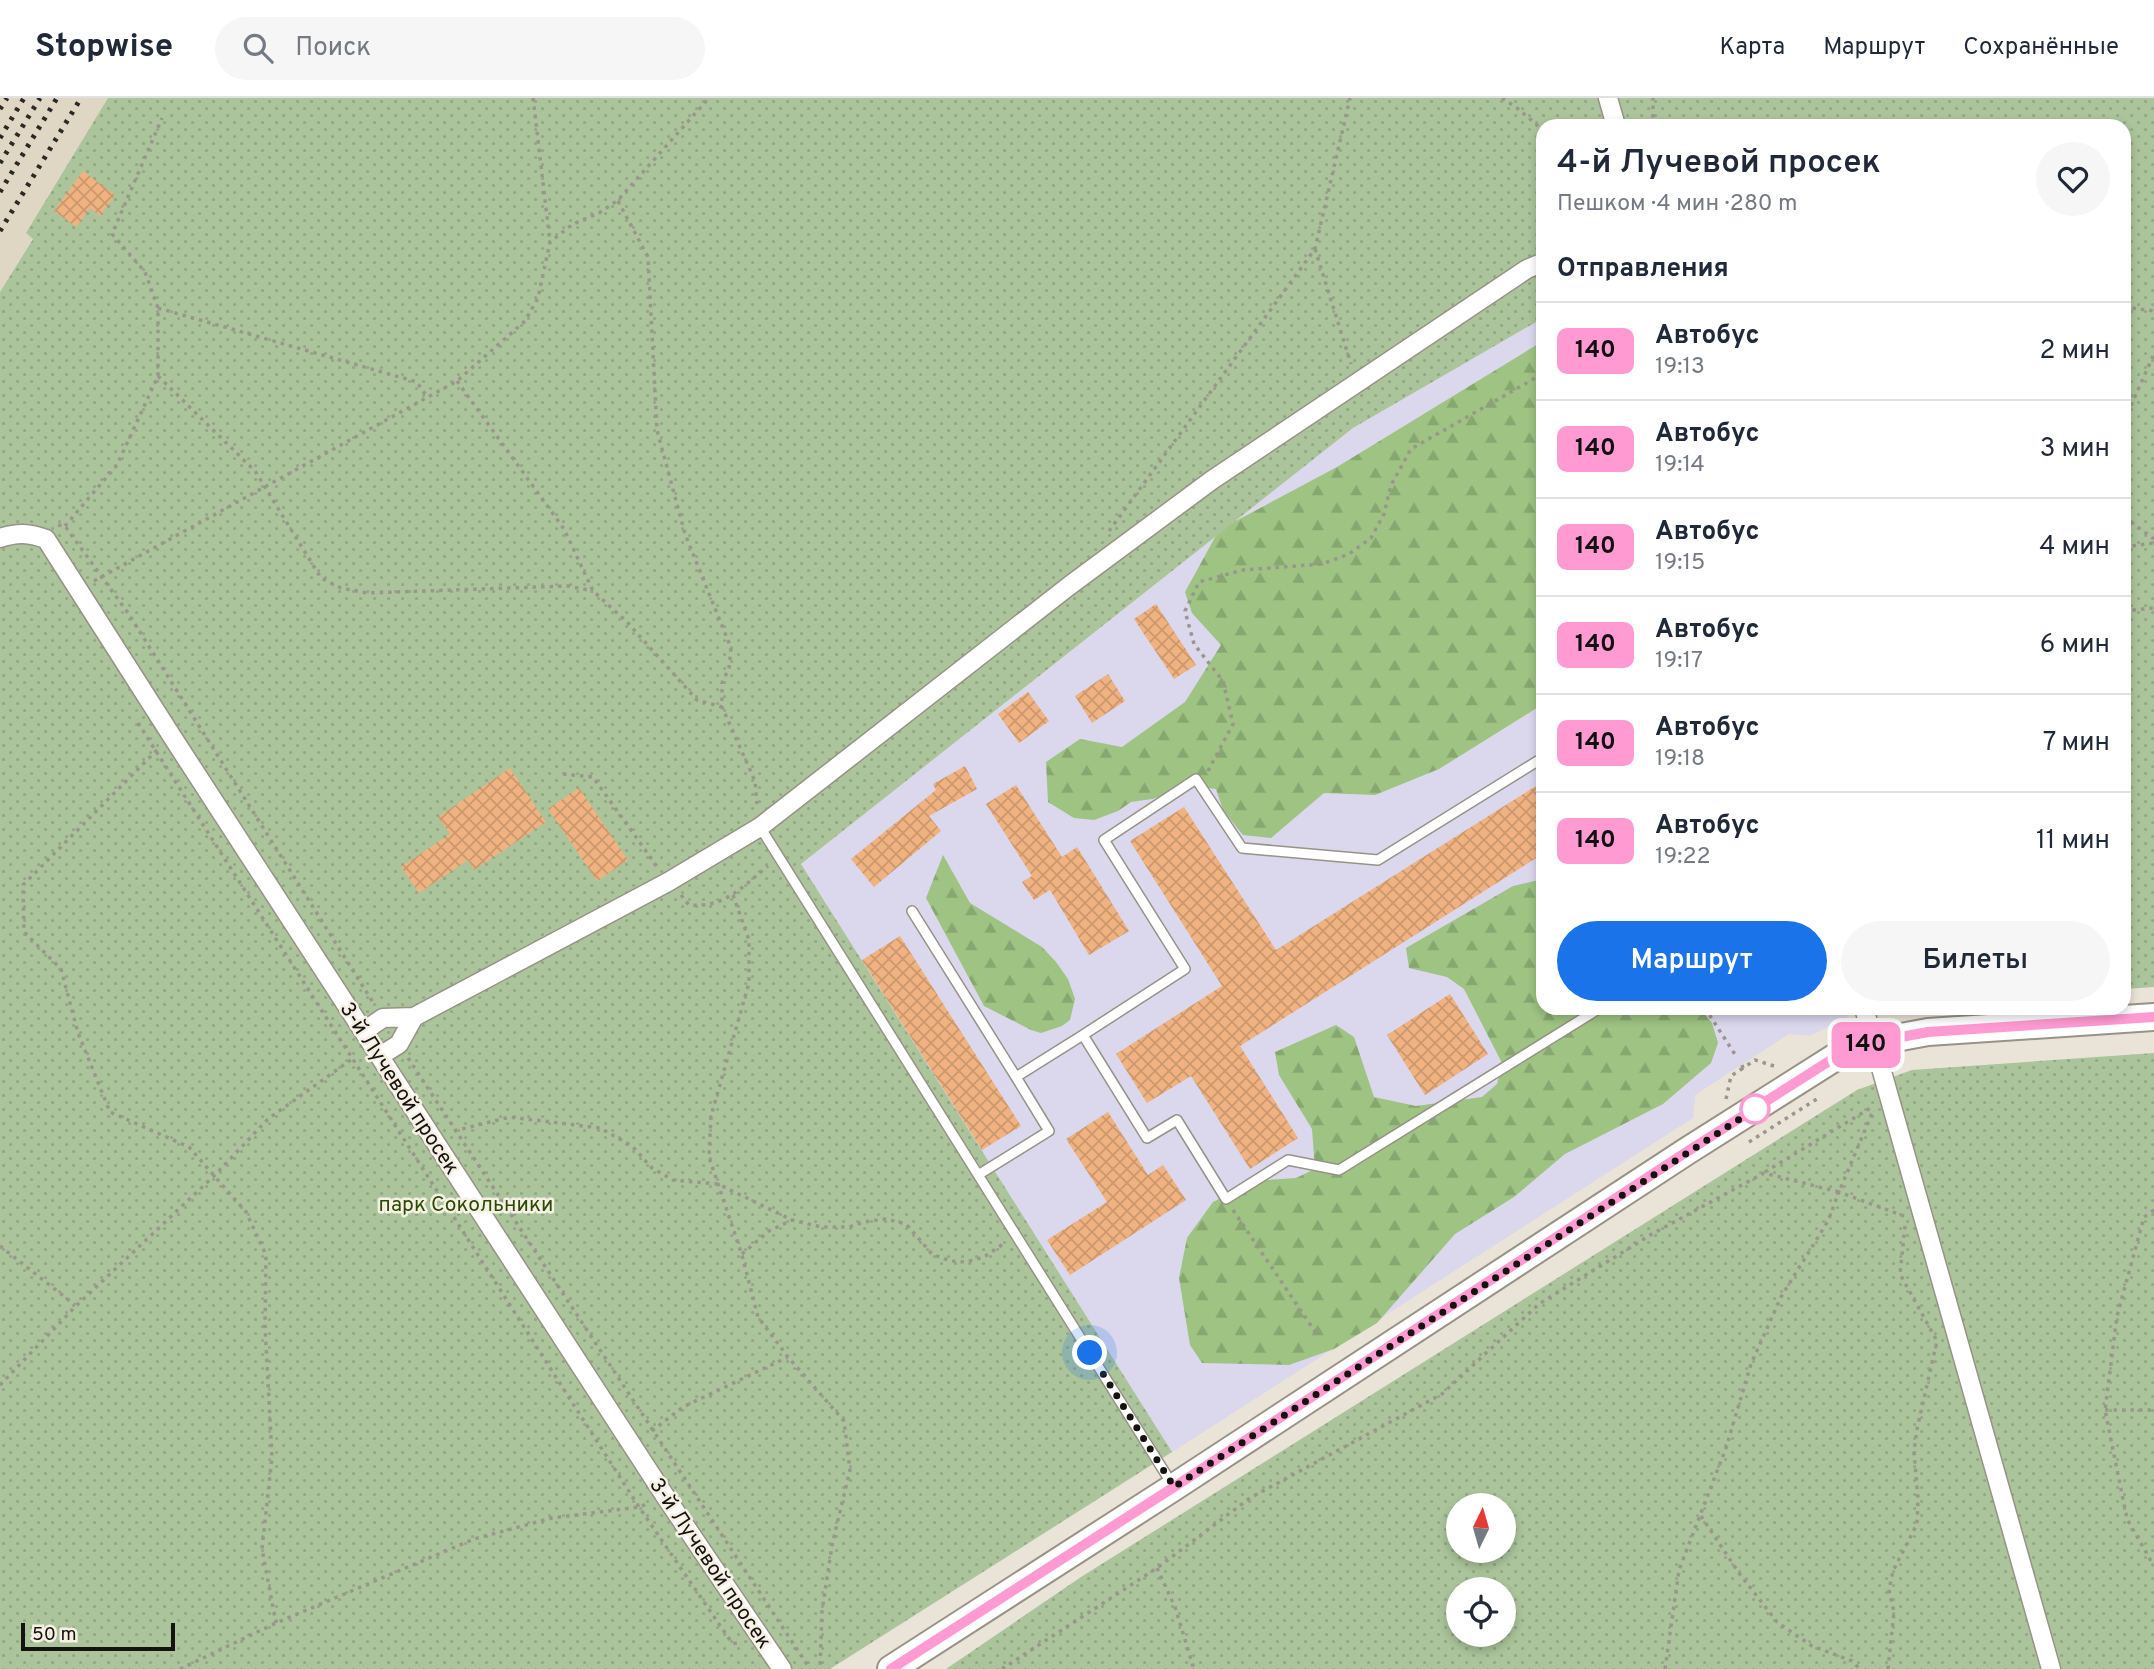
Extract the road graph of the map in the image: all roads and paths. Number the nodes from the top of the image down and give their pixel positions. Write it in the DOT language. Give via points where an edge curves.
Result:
graph roads {
  1 [pos="533,98"];
  2 [pos="709,98"];
  3 [pos="1350,98"];
  4 [pos="1502,98"];
  5 [pos="1608,98"];
  6 [pos="1653,98"];
  7 [pos="162,118"];
  8 [pos="1614,119"];
  9 [pos="1653,119"];
  10 [pos="1536,124"];
  11 [pos="618,200"];
  12 [pos="550,242"];
  13 [pos="1315,249"];
  14 [pos="1536,265"];
  15 [pos="158,308"];
  16 [pos="2131,308"];
  17 [pos="2154,311"];
  18 [pos="2154,354"];
  19 [pos="158,376"];
  20 [pos="1536,378"];
  21 [pos="457,381"];
  22 [pos="1357,383"];
  23 [pos="427,397"];
  24 [pos="2131,405"];
  25 [pos="264,488"];
  26 [pos="2131,522"];
  27 [pos="65,526"];
  28 [pos="49,532"];
  29 [pos="0,538"];
  30 [pos="2154,540"];
  31 [pos="1101,541"];
  32 [pos="2131,545"];
  33 [pos="103,576"];
  34 [pos="79,590"];
  35 [pos="593,591"];
  36 [pos="2154,608"];
  37 [pos="2131,610"];
  38 [pos="722,707"];
  39 [pos="134,715"];
  40 [pos="173,738"];
  41 [pos="156,751"];
  42 [pos="1536,762"];
  43 [pos="563,774"];
  44 [pos="1195,779"];
  45 [pos="760,827"];
  46 [pos="779,858"];
  47 [pos="668,882"];
  48 [pos="733,895"];
  49 [pos="912,911"];
  50 [pos="1589,1015"];
  51 [pos="1710,1015"];
  52 [pos="1866,1015"];
  53 [pos="414,1017"];
  54 [pos="2154,1017"];
  55 [pos="383,1018"];
  56 [pos="364,1031"];
  57 [pos="1083,1035"];
  58 [pos="1874,1042"];
  59 [pos="399,1044"];
  60 [pos="380,1056"];
  61 [pos="1736,1056"];
  62 [pos="353,1058"];
  63 [pos="1777,1067"];
  64 [pos="1016,1077"];
  65 [pos="1828,1092"];
  66 [pos="1725,1101"];
  67 [pos="454,1131"];
  68 [pos="1749,1142"];
  69 [pos="1764,1173"];
  70 [pos="215,1175"];
  71 [pos="978,1175"];
  72 [pos="718,1184"];
  73 [pos="1839,1192"];
  74 [pos="1226,1199"];
  75 [pos="2154,1210"];
  76 [pos="1906,1216"];
  77 [pos="792,1220"];
  78 [pos="1016,1235"];
  79 [pos="0,1246"];
  80 [pos="742,1255"];
  81 [pos="76,1306"];
  82 [pos="1318,1336"];
  83 [pos="1937,1341"];
  84 [pos="788,1357"];
  85 [pos="0,1385"];
  86 [pos="2105,1410"];
  87 [pos="2154,1410"];
  88 [pos="652,1431"];
  89 [pos="1174,1487"];
  90 [pos="665,1496"];
  91 [pos="639,1507"];
  92 [pos="1700,1516"];
  93 [pos="2154,1566"];
  94 [pos="1157,1568"];
  95 [pos="276,1623"];
  96 [pos="763,1641"];
  97 [pos="180,1669"];
  98 [pos="782,1669"];
  99 [pos="810,1669"];
  100 [pos="820,1669"];
  101 [pos="891,1669"];
  102 [pos="1002,1669"];
  103 [pos="1194,1669"];
  104 [pos="1665,1669"];
  105 [pos="1860,1669"];
  106 [pos="1888,1669"];
  107 [pos="2051,1669"];
  1 -- 12 [label="path"];
  2 -- 11 [label="path"];
  3 -- 13 [label="path"];
  4 -- 10 [label="path"];
  5 -- 8 [label="street"];
  6 -- 9 [label="path"];
  7 -- 15 [label="path" via="112,234 145,272"];
  11 -- 12 [label="path" via="572,224"];
  11 -- 38 [label="path" via="648,257 657,430 685,534 731,648 722,683"];
  12 -- 21 [label="path" via="538,298 525,321"];
  13 -- 22 [label="path"];
  13 -- 31 [label="path"];
  14 -- 22 [label="street"];
  15 -- 19 [label="path"];
  15 -- 23 [label="path" via="417,382"];
  16 -- 17 [label="path"];
  18 -- 24 [label="path"];
  19 -- 25 [label="path" via="255,471"];
  19 -- 27 [label="path" via="117,465"];
  20 -- 44 [label="path" via="1411,449 1371,538 1349,554 1322,564 1243,570 1199,582 1185,611 1194,644 1223,681 1233,724 1210,769"];
  21 -- 23 [label="path"];
  21 -- 35 [label="path" via="564,529"];
  22 -- 45 [label="street" via="1212,480 1069,586"];
  23 -- 25 [label="path"];
  25 -- 33 [label="path"];
  25 -- 35 [label="path" via="321,578 341,588 367,593 568,586"];
  26 -- 30 [label="path"];
  27 -- 28 [label="path"];
  27 -- 28 [label="path"];
  27 -- 33 [label="path"];
  28 -- 29 [label="street"];
  28 -- 34 [label="street, 3-й Лучевой просек"];
  30 -- 32 [label="path"];
  33 -- 34 [label="path"];
  33 -- 55 [label="path"];
  34 -- 40 [label="street, 3-й Лучевой просек"];
  35 -- 38 [label="path" via="697,700"];
  36 -- 37 [label="path"];
  38 -- 45 [label="path" via="755,781"];
  39 -- 41 [label="path"];
  40 -- 41 [label="path"];
  40 -- 56 [label="street, 3-й Лучевой просек"];
  41 -- 62 [label="path"];
  41 -- 70 [label="path" via="23,885 24,932 61,969 78,1034 110,1112 188,1147"];
  42 -- 44 [label="lane" via="1378,860 1242,848"];
  43 -- 47 [label="path" via="593,778"];
  44 -- 57 [label="lane" via="1104,840 1185,969"];
  45 -- 46 [label="lane"];
  45 -- 47 [label="street"];
  46 -- 48 [label="path"];
  46 -- 71 [label="lane"];
  47 -- 48 [label="path" via="689,905 716,904"];
  47 -- 53 [label="street"];
  48 -- 72 [label="path" via="749,940 748,983 711,1116 709,1157"];
  49 -- 64 [label="lane"];
  50 -- 74 [label="lane" via="1339,1170 1288,1160"];
  51 -- 61 [label="path"];
  52 -- 58 [label="street"];
  53 -- 55 [label="street"];
  53 -- 59 [label="street"];
  54 -- 58 [label="street" via="1928,1032"];
  55 -- 56 [label="street"];
  56 -- 60 [label="street, 3-й Лучевой просек"];
  57 -- 64 [label="lane"];
  57 -- 74 [label="lane" via="1147,1138 1177,1120"];
  58 -- 89 [label="street" via="1834,1058"];
  58 -- 107 [label="street"];
  59 -- 60 [label="street"];
  59 -- 67 [label="path"];
  60 -- 90 [label="street, 3-й Лучевой просек"];
  62 -- 70 [label="path" via="268,1119"];
  62 -- 91 [label="path"];
  63 -- 66 [label="path" via="1755,1060 1742,1066 1731,1076"];
  64 -- 71 [label="lane" via="1049,1131"];
  65 -- 68 [label="path"];
  67 -- 72 [label="path" via="510,1117 600,1128 632,1146 652,1168 673,1180"];
  67 -- 88 [label="path"];
  69 -- 73 [label="path"];
  69 -- 73 [label="path" via="1875,1106"];
  69 -- 94 [label="path" via="1652,1234 1539,1304 1441,1394 1250,1498"];
  70 -- 81 [label="path"];
  70 -- 95 [label="path" via="246,1212 266,1255 271,1457 262,1549"];
  71 -- 78 [label="lane"];
  72 -- 77 [label="path"];
  72 -- 80 [label="path"];
  73 -- 76 [label="path"];
  73 -- 92 [label="path" via="1828,1221 1781,1297 1751,1364"];
  74 -- 82 [label="path"];
  75 -- 86 [label="path" via="2144,1217 2117,1316"];
  77 -- 78 [label="path" via="821,1227 886,1219 906,1224 932,1254 950,1261 984,1257"];
  77 -- 80 [label="path" via="769,1231"];
  78 -- 89 [label="lane"];
  79 -- 81 [label="path"];
  80 -- 84 [label="path" via="758,1317"];
  81 -- 85 [label="path"];
  83 -- 106 [label="path" via="1914,1452 1917,1524 1893,1571 1889,1590 1894,1612"];
  84 -- 88 [label="path" via="683,1407"];
  84 -- 100 [label="path" via="844,1421 850,1470 822,1611"];
  86 -- 87 [label="path"];
  86 -- 93 [label="path" via="2127,1519"];
  88 -- 99 [label="path"];
  89 -- 101 [label="street"];
  90 -- 91 [label="path"];
  90 -- 96 [label="street, 3-й Лучевой просек"];
  91 -- 95 [label="path" via="552,1518 474,1539"];
  91 -- 96 [label="path" via="732,1643"];
  92 -- 104 [label="path" via="1679,1570"];
  92 -- 105 [label="path" via="1777,1622 1812,1646 1852,1661"];
  94 -- 102 [label="path"];
  94 -- 103 [label="path" via="1175,1606"];
  95 -- 97 [label="path"];
  96 -- 98 [label="street, 3-й Лучевой просек"];
}
